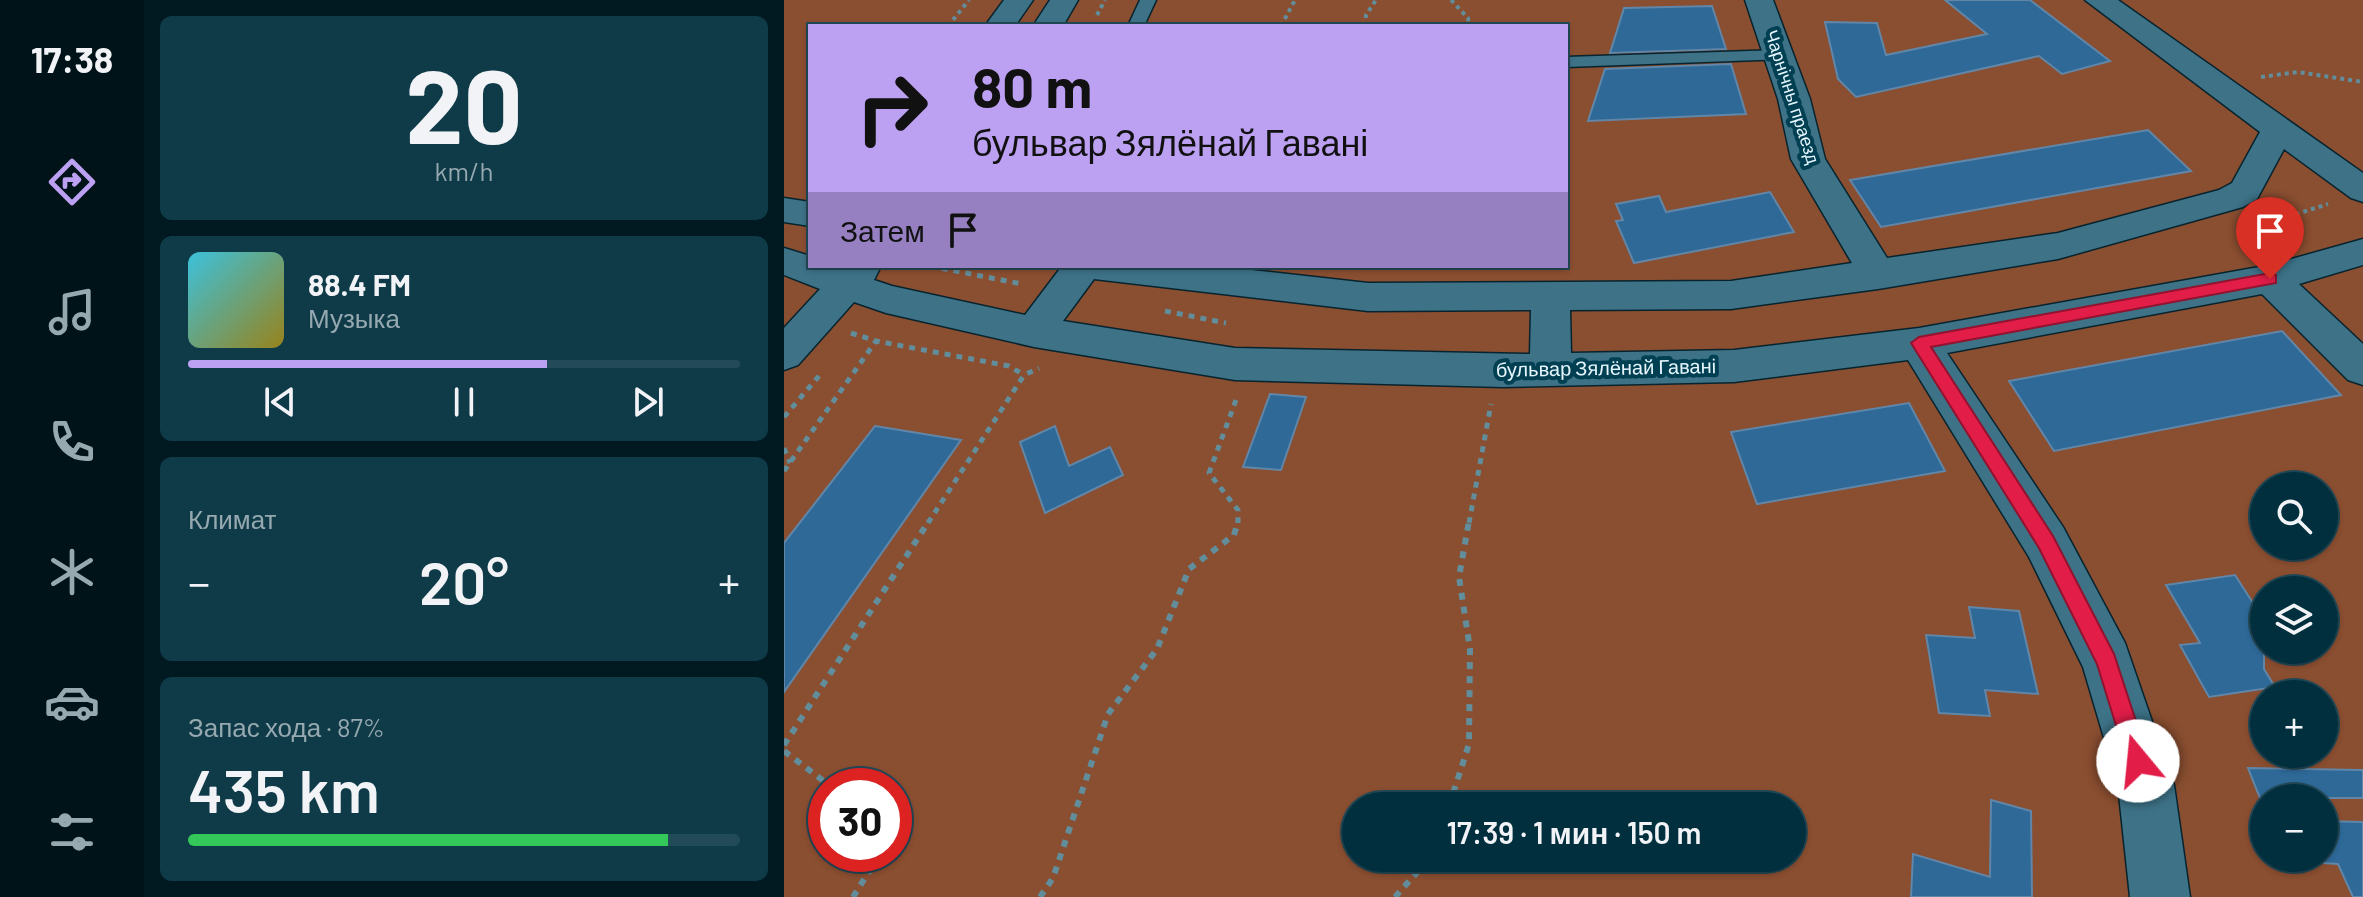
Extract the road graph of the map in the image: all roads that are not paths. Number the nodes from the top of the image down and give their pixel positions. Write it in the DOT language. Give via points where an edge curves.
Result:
graph roads {
  1 [pos="1019,0"];
  2 [pos="1064,0"];
  3 [pos="1148,0"];
  4 [pos="1759,0"];
  5 [pos="2099,0"];
  6 [pos="1001,24"];
  7 [pos="1049,24"];
  8 [pos="1137,24"];
  9 [pos="1780,55"];
  10 [pos="1568,62"];
  11 [pos="2277,131"];
  12 [pos="2363,190"];
  13 [pos="784,210"];
  14 [pos="808,214"];
  15 [pos="2363,252"];
  16 [pos="817,268"];
  17 [pos="1081,268"];
  18 [pos="1112,268"];
  19 [pos="1878,275"];
  20 [pos="856,276"];
  21 [pos="2270,279"];
  22 [pos="1551,299"];
  23 [pos="1919,343"];
  24 [pos="1040,348"];
  25 [pos="784,354"];
  26 [pos="2363,369"];
  27 [pos="1550,370"];
  28 [pos="2160,897"];
  1 -- 6 [label="street"];
  2 -- 7 [label="street"];
  3 -- 8 [label="lane"];
  4 -- 9 [label="street, Чарнічны праезд"];
  5 -- 11 [label="street"];
  9 -- 10 [label="lane"];
  9 -- 19 [label="street, Чарнічны праезд" via="1808,159"];
  11 -- 12 [label="street"];
  11 -- 19 [label="street" via="2245,191 2231,199 2058,246"];
  13 -- 14 [label="street"];
  15 -- 21 [label="street, бульвар Зялёнай Гавані"];
  16 -- 20 [label="street, бульвар Зялёнай Гавані"];
  17 -- 24 [label="street"];
  18 -- 22 [label="street" via="1368,297"];
  19 -- 22 [label="street" via="1731,295"];
  20 -- 24 [label="street, бульвар Зялёнай Гавані" via="886,299"];
  20 -- 25 [label="street"];
  21 -- 23 [label="street, бульвар Зялёнай Гавані"];
  21 -- 26 [label="street"];
  22 -- 27 [label="street"];
  23 -- 27 [label="street, бульвар Зялёнай Гавані" via="1734,366"];
  23 -- 28 [label="street" via="2046,542 2107,661 2146,785"];
  24 -- 27 [label="street, бульвар Зялёнай Гавані" via="1235,364"];
}
